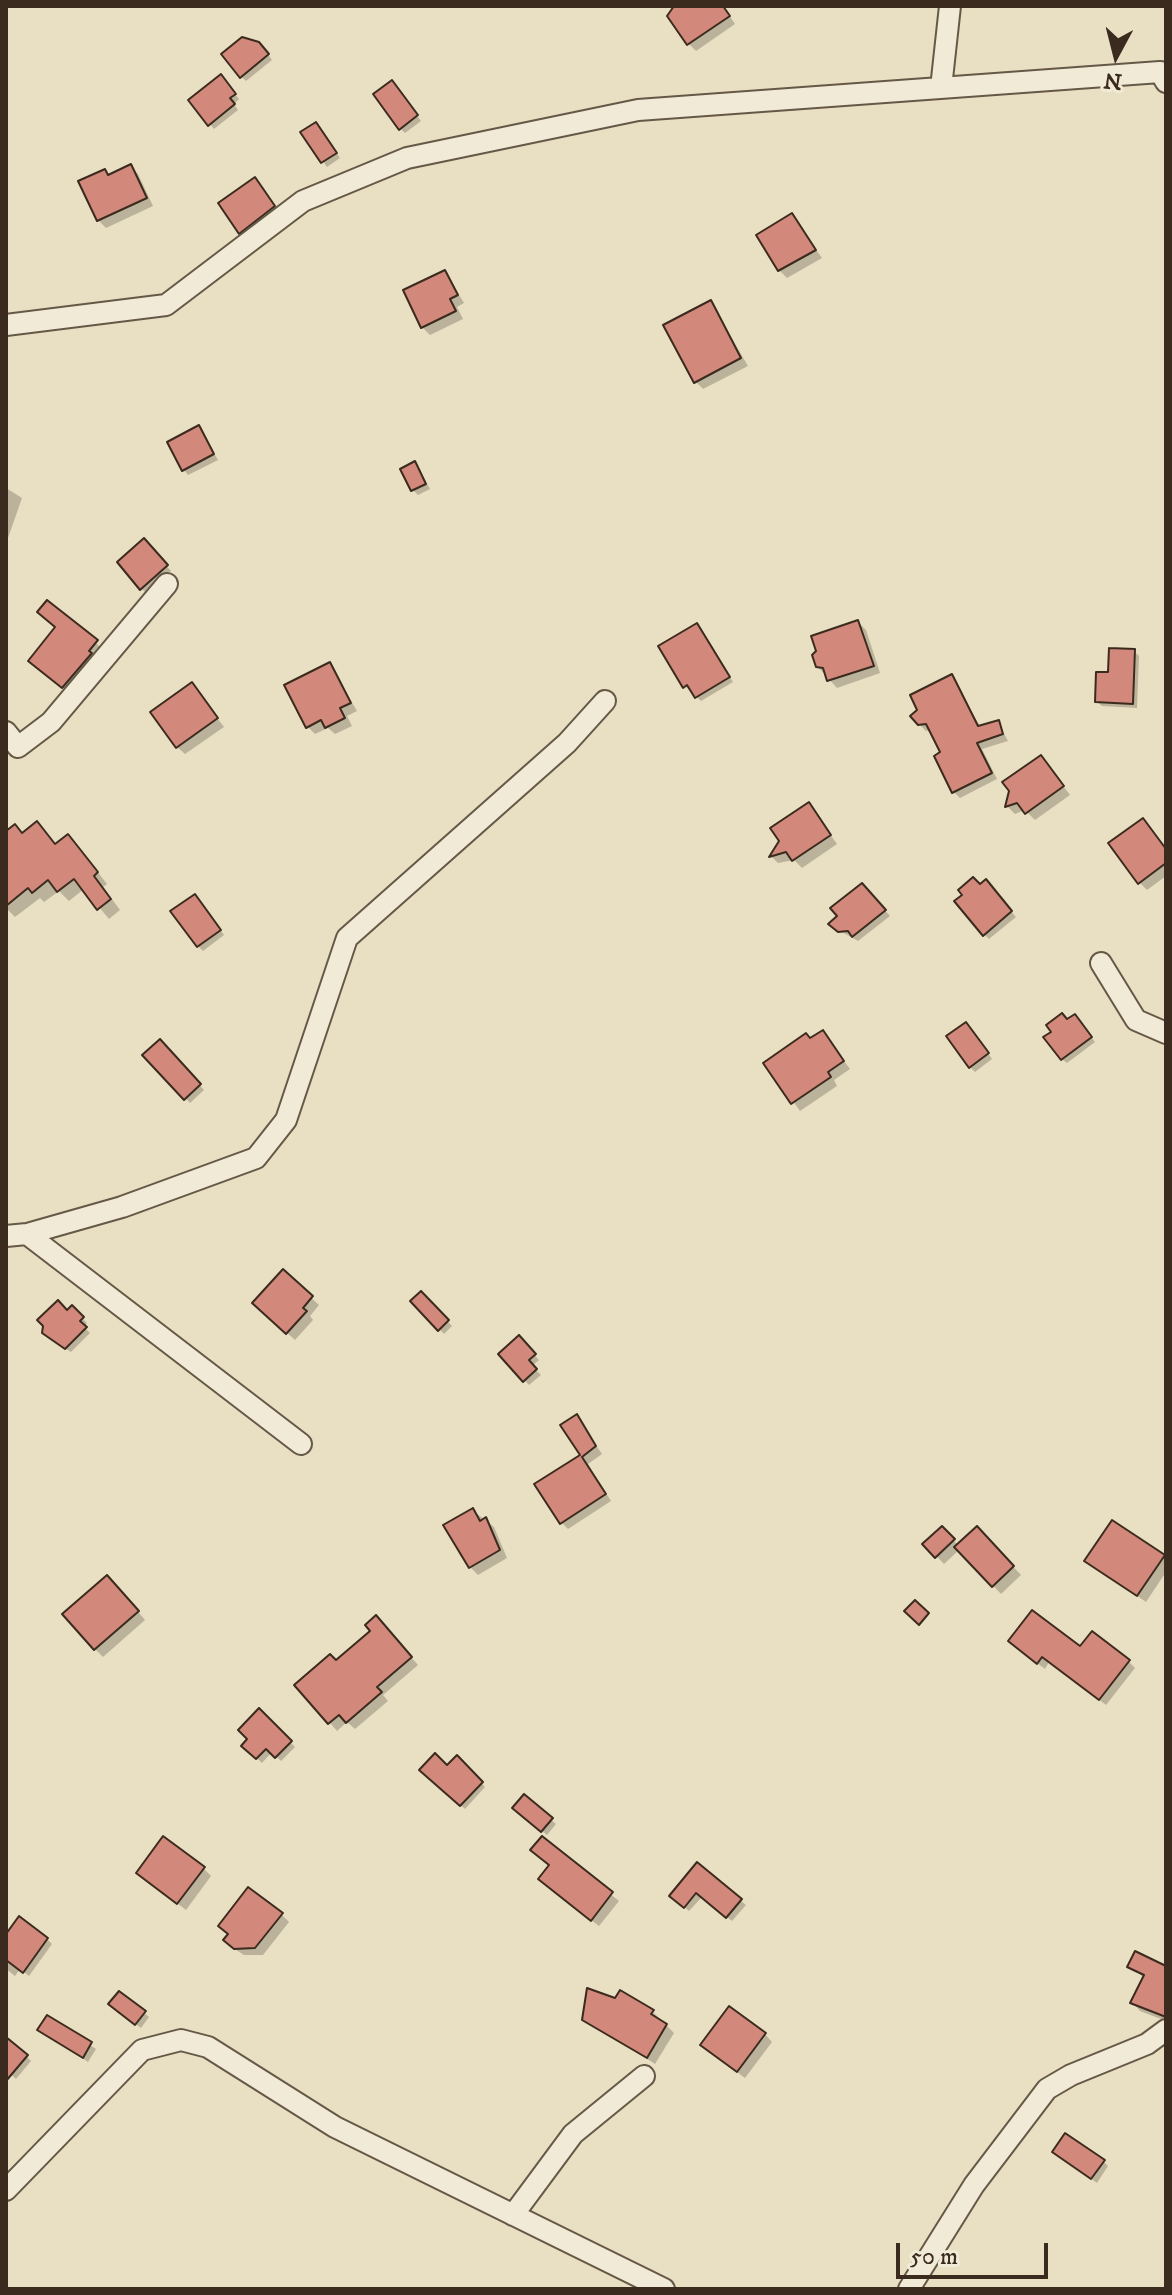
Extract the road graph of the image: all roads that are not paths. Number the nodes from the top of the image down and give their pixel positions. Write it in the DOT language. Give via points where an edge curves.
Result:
graph roads {
  1 [pos="950,6"];
  2 [pos="1166,82"];
  3 [pos="941,88"];
  4 [pos="6,325"];
  5 [pos="167,584"];
  6 [pos="605,701"];
  7 [pos="6,732"];
  8 [pos="1101,963"];
  9 [pos="1166,1033"];
  10 [pos="16,1235"];
  11 [pos="301,1444"];
  12 [pos="1166,2030"];
  13 [pos="644,2076"];
  14 [pos="6,2190"];
  15 [pos="513,2215"];
  16 [pos="664,2289"];
  17 [pos="909,2289"];
  1 -- 3 [label="street"];
  2 -- 3 [label="street" via="1160,72"];
  3 -- 4 [label="street" via="638,110 407,158 303,201 166,305"];
  5 -- 7 [label="street" via="51,722 18,747"];
  6 -- 10 [label="street" via="567,743 347,938 286,1120 256,1158 122,1207"];
  8 -- 9 [label="street" via="1136,1020"];
  10 -- 11 [label="street"];
  12 -- 17 [label="street" via="1147,2044 1047,2089 974,2185"];
  13 -- 15 [label="street" via="573,2134"];
  14 -- 15 [label="street" via="142,2050 181,2040 208,2047 335,2127"];
  15 -- 16 [label="street"];
}
